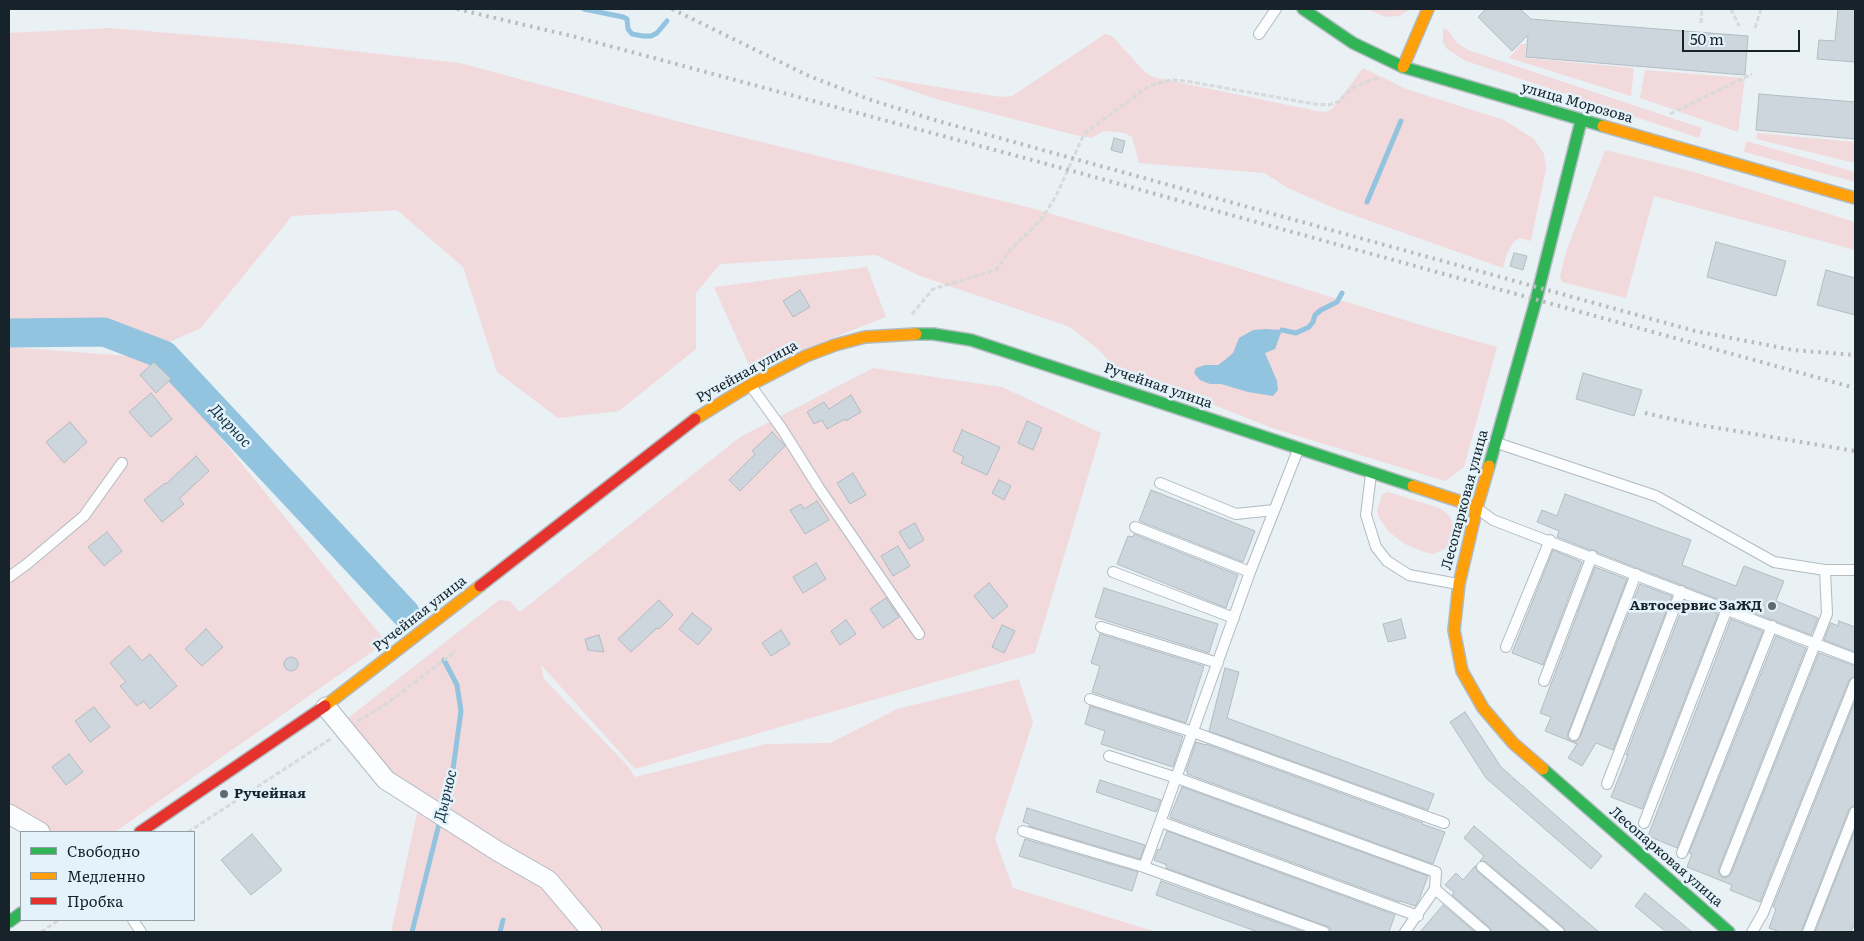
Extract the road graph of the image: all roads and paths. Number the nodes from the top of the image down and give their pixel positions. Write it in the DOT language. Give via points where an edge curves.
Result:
graph roads {
  1 [pos="1276,9"];
  2 [pos="1303,9"];
  3 [pos="1428,9"];
  4 [pos="1703,9"];
  5 [pos="1731,9"];
  6 [pos="1761,9"];
  7 [pos="1701,23"];
  8 [pos="1739,26"];
  9 [pos="1755,28"];
  10 [pos="1259,34"];
  11 [pos="1403,67"];
  12 [pos="1752,74"];
  13 [pos="1670,114"];
  14 [pos="1581,121"];
  15 [pos="1855,198"];
  16 [pos="895,334"];
  17 [pos="750,385"];
  18 [pos="1496,443"];
  19 [pos="1298,449"];
  20 [pos="122,463"];
  21 [pos="1371,474"];
  22 [pos="1160,483"];
  23 [pos="1476,507"];
  24 [pos="1274,510"];
  25 [pos="1135,527"];
  26 [pos="1550,540"];
  27 [pos="1592,556"];
  28 [pos="1825,570"];
  29 [pos="1855,570"];
  30 [pos="1113,572"];
  31 [pos="1250,572"];
  32 [pos="1636,574"];
  33 [pos="9,577"];
  34 [pos="1459,584"];
  35 [pos="1681,591"];
  36 [pos="1727,609"];
  37 [pos="1234,618"];
  38 [pos="1772,626"];
  39 [pos="1101,627"];
  40 [pos="919,634"];
  41 [pos="1815,644"];
  42 [pos="1506,647"];
  43 [pos="456,651"];
  44 [pos="1855,659"];
  45 [pos="1218,663"];
  46 [pos="1544,681"];
  47 [pos="1855,682"];
  48 [pos="1090,699"];
  49 [pos="326,707"];
  50 [pos="344,730"];
  51 [pos="1193,732"];
  52 [pos="1574,735"];
  53 [pos="1108,756"];
  54 [pos="1177,778"];
  55 [pos="1607,784"];
  56 [pos="1855,812"];
  57 [pos="9,814"];
  58 [pos="1161,822"];
  59 [pos="1444,823"];
  60 [pos="1644,824"];
  61 [pos="1023,830"];
  62 [pos="38,831"];
  63 [pos="141,831"];
  64 [pos="190,831"];
  65 [pos="1682,853"];
  66 [pos="1144,867"];
  67 [pos="1482,867"];
  68 [pos="1725,872"];
  69 [pos="1435,889"];
  70 [pos="20,914"];
  71 [pos="1418,916"];
  72 [pos="58,921"];
  73 [pos="134,921"];
  74 [pos="9,922"];
  75 [pos="1409,931"];
  76 [pos="41,932"];
  77 [pos="141,932"];
  78 [pos="592,932"];
  79 [pos="1324,932"];
  80 [pos="1485,932"];
  81 [pos="1559,932"];
  82 [pos="1729,932"];
  83 [pos="1752,932"];
  84 [pos="1808,932"];
  1 -- 10 [label="lane"];
  2 -- 11 [label="street, улица Морозова" via="1353,43"];
  3 -- 11 [label="street"];
  4 -- 7 [label="path"];
  5 -- 8 [label="path"];
  6 -- 9 [label="path"];
  11 -- 14 [label="street, улица Морозова"];
  11 -- 16 [label="path" via="1352,88 1338,102 1328,105 1186,81 1172,80 1149,86 1084,134 1057,194 1040,221 1011,249 996,270 933,289"];
  12 -- 13 [label="path"];
  14 -- 15 [label="street, улица Морозова"];
  14 -- 18 [label="street, Лесопарковая улица"];
  16 -- 17 [label="street, Ручейная улица" via="835,345"];
  16 -- 19 [label="street, Ручейная улица" via="934,334 971,340"];
  17 -- 40 [label="lane"];
  17 -- 49 [label="street, Ручейная улица" via="700,415"];
  18 -- 23 [label="street, Лесопарковая улица"];
  18 -- 28 [label="lane" via="1656,496 1774,562"];
  19 -- 21 [label="street, Ручейная улица"];
  19 -- 24 [label="lane"];
  20 -- 33 [label="lane" via="84,516"];
  21 -- 23 [label="street, Ручейная улица"];
  21 -- 34 [label="lane" via="1366,515 1376,547 1387,561 1409,575"];
  22 -- 24 [label="lane" via="1236,514"];
  23 -- 26 [label="lane" via="1493,520"];
  23 -- 34 [label="street, Лесопарковая улица"];
  24 -- 31 [label="lane"];
  25 -- 31 [label="lane"];
  26 -- 27 [label="lane"];
  26 -- 42 [label="lane"];
  27 -- 32 [label="lane"];
  27 -- 46 [label="lane"];
  28 -- 29 [label="lane"];
  28 -- 41 [label="lane" via="1827,614"];
  30 -- 37 [label="lane"];
  31 -- 37 [label="lane"];
  32 -- 35 [label="lane"];
  32 -- 52 [label="lane"];
  34 -- 82 [label="street, Лесопарковая улица" via="1454,630 1462,671 1482,708 1513,743"];
  35 -- 36 [label="lane"];
  35 -- 55 [label="lane"];
  36 -- 38 [label="lane"];
  36 -- 60 [label="lane"];
  37 -- 45 [label="lane"];
  38 -- 41 [label="lane"];
  38 -- 65 [label="lane"];
  39 -- 45 [label="lane"];
  41 -- 44 [label="lane"];
  41 -- 68 [label="lane"];
  43 -- 50 [label="path" via="386,704"];
  45 -- 51 [label="lane"];
  47 -- 83 [label="lane" via="1763,913"];
  48 -- 51 [label="lane"];
  49 -- 50 [label="street"];
  49 -- 63 [label="street, Ручейная улица"];
  50 -- 64 [label="path"];
  50 -- 78 [label="street" via="386,780 548,880"];
  51 -- 54 [label="lane"];
  51 -- 59 [label="lane"];
  53 -- 54 [label="lane"];
  54 -- 58 [label="lane"];
  54 -- 69 [label="lane" via="1436,872"];
  56 -- 84 [label="lane"];
  57 -- 62 [label="street"];
  58 -- 66 [label="lane"];
  58 -- 71 [label="lane"];
  61 -- 66 [label="lane"];
  66 -- 79 [label="lane"];
  67 -- 81 [label="lane"];
  69 -- 71 [label="lane"];
  69 -- 80 [label="lane"];
  70 -- 74 [label="street"];
  71 -- 75 [label="lane"];
  72 -- 76 [label="path"];
  73 -- 77 [label="lane"];
}
